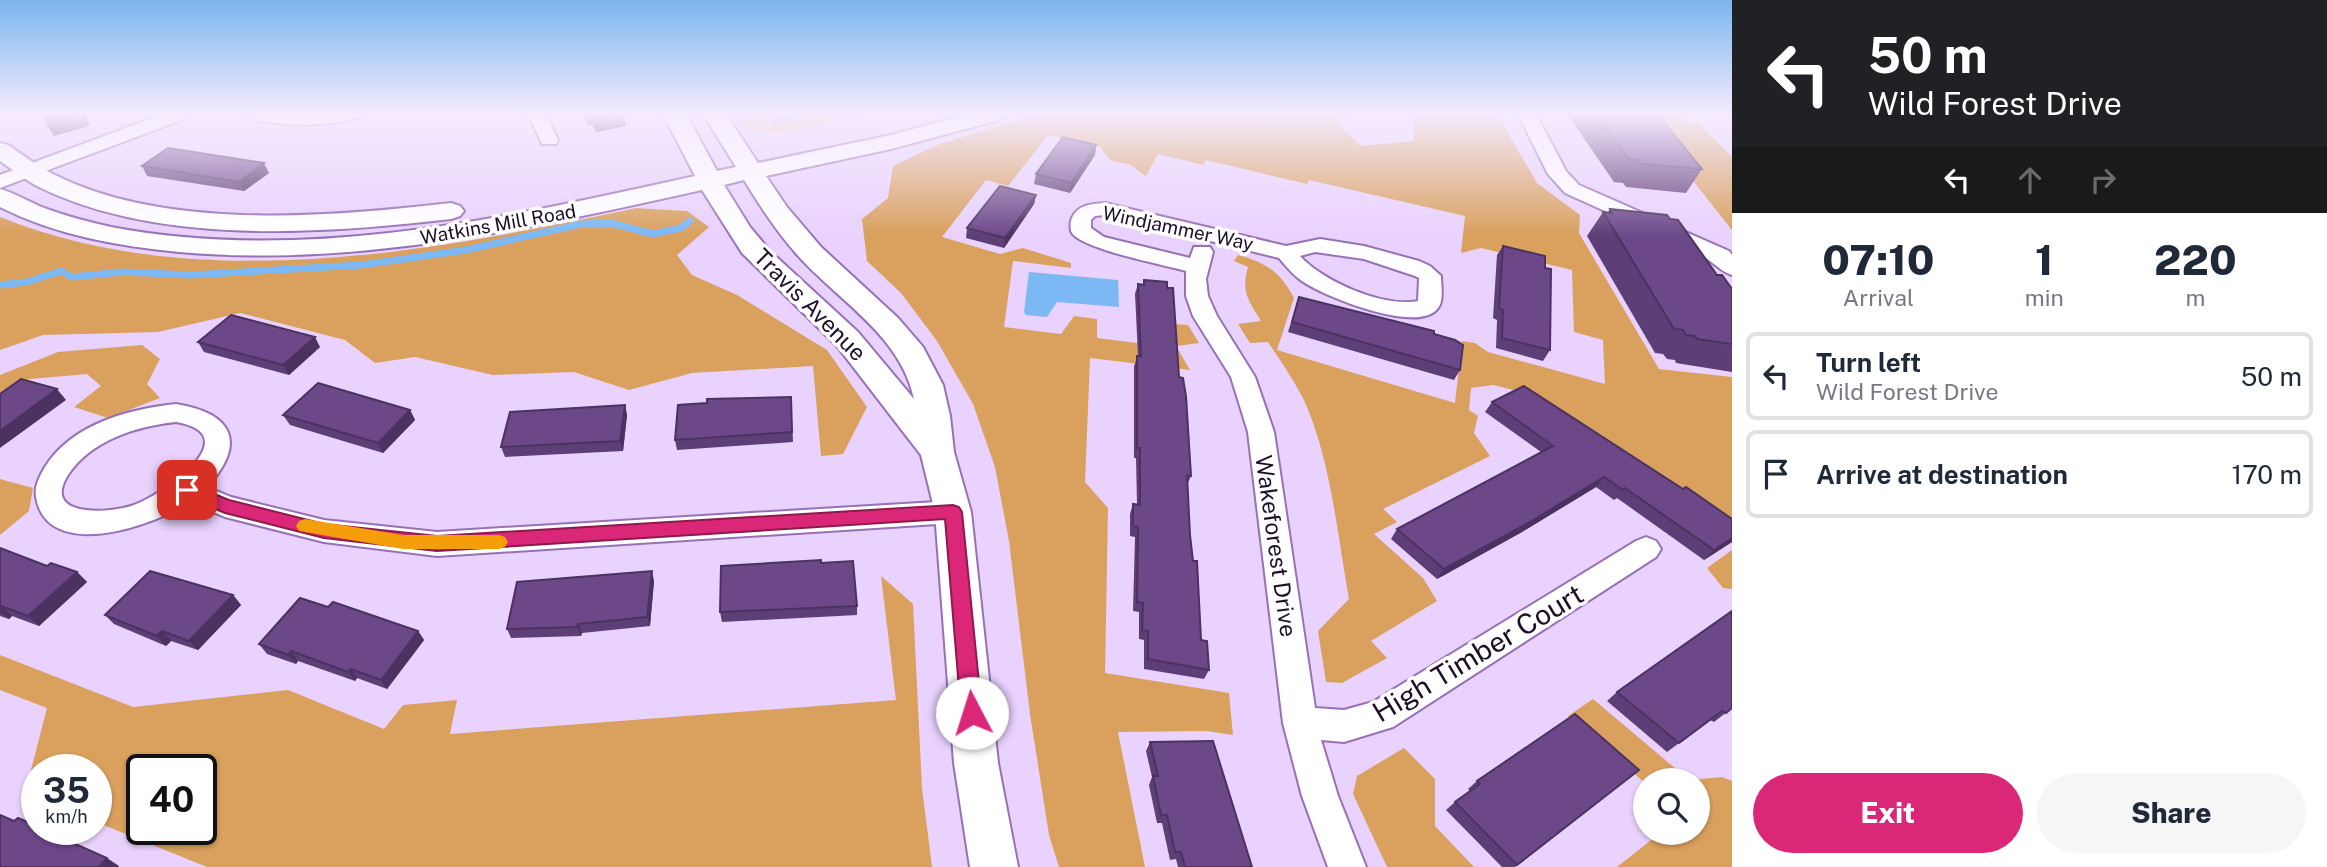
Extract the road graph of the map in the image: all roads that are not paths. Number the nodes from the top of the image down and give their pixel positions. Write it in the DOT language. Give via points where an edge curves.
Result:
graph roads {
  1 [pos="6,154"];
  2 [pos="63,154"];
  3 [pos="696,154"];
  4 [pos="740,154"];
  5 [pos="768,154"];
  6 [pos="784,154"];
  7 [pos="1548,154"];
  8 [pos="745,162"];
  9 [pos="28,170"];
  10 [pos="705,171"];
  11 [pos="0,182"];
  12 [pos="0,197"];
  13 [pos="1209,234"];
  14 [pos="1287,253"];
  15 [pos="1196,267"];
  16 [pos="1732,268"];
  17 [pos="937,452"];
  18 [pos="187,490"];
  19 [pos="953,512"];
  20 [pos="1646,549"];
  21 [pos="1300,723"];
  22 [pos="994,867"];
  23 [pos="1347,867"];
  1 -- 9 [label="street, Watkins Mill Road"];
  2 -- 9 [label="street"];
  3 -- 10 [label="street, Travis Avenue"];
  4 -- 8 [label="street, Travis Avenue"];
  5 -- 8 [label="street, Watkins Mill Road"];
  6 -- 8 [label="street, Watkins Mill Road"];
  7 -- 16 [label="street" via="1572,189 1706,247"];
  8 -- 10 [label="street, Watkins Mill Road"];
  8 -- 17 [label="street, Travis Avenue" via="811,253 888,325 912,354 927,384"];
  9 -- 10 [label="street, Watkins Mill Road" via="77,192 147,210 233,221 285,222 377,219 463,209"];
  9 -- 11 [label="street"];
  10 -- 12 [label="street, Watkins Mill Road" via="570,212 461,232 298,248 206,247 121,237 37,215"];
  10 -- 17 [label="street, Travis Avenue" via="716,196 757,254 832,323"];
  13 -- 14 [label="street, Windjammer Way"];
  13 -- 15 [label="street, Wakeforest Drive"];
  13 -- 15 [label="street, Windjammer Way" via="1105,209 1089,211 1081,219 1081,231 1097,242"];
  14 -- 14 [label="street, Windjammer Way" via="1333,247 1421,269 1431,280 1429,305 1421,311 1406,311 1341,293 1308,275"];
  15 -- 21 [label="street, Wakeforest Drive" via="1197,296 1210,326 1243,377 1261,432"];
  17 -- 19 [label="street, Travis Avenue"];
  18 -- 18 [label="street" via="206,472 216,454 217,438 210,425 196,416 176,413 116,426 76,450 49,486 50,503 60,516 79,523 105,524 134,518"];
  18 -- 19 [label="street" via="236,509 324,531 437,544"];
  19 -- 22 [label="street, Travis Avenue" via="976,763"];
  20 -- 21 [label="street, High Timber Court" via="1381,716 1344,726"];
  21 -- 23 [label="street, Wakeforest Drive" via="1314,782"];
}
